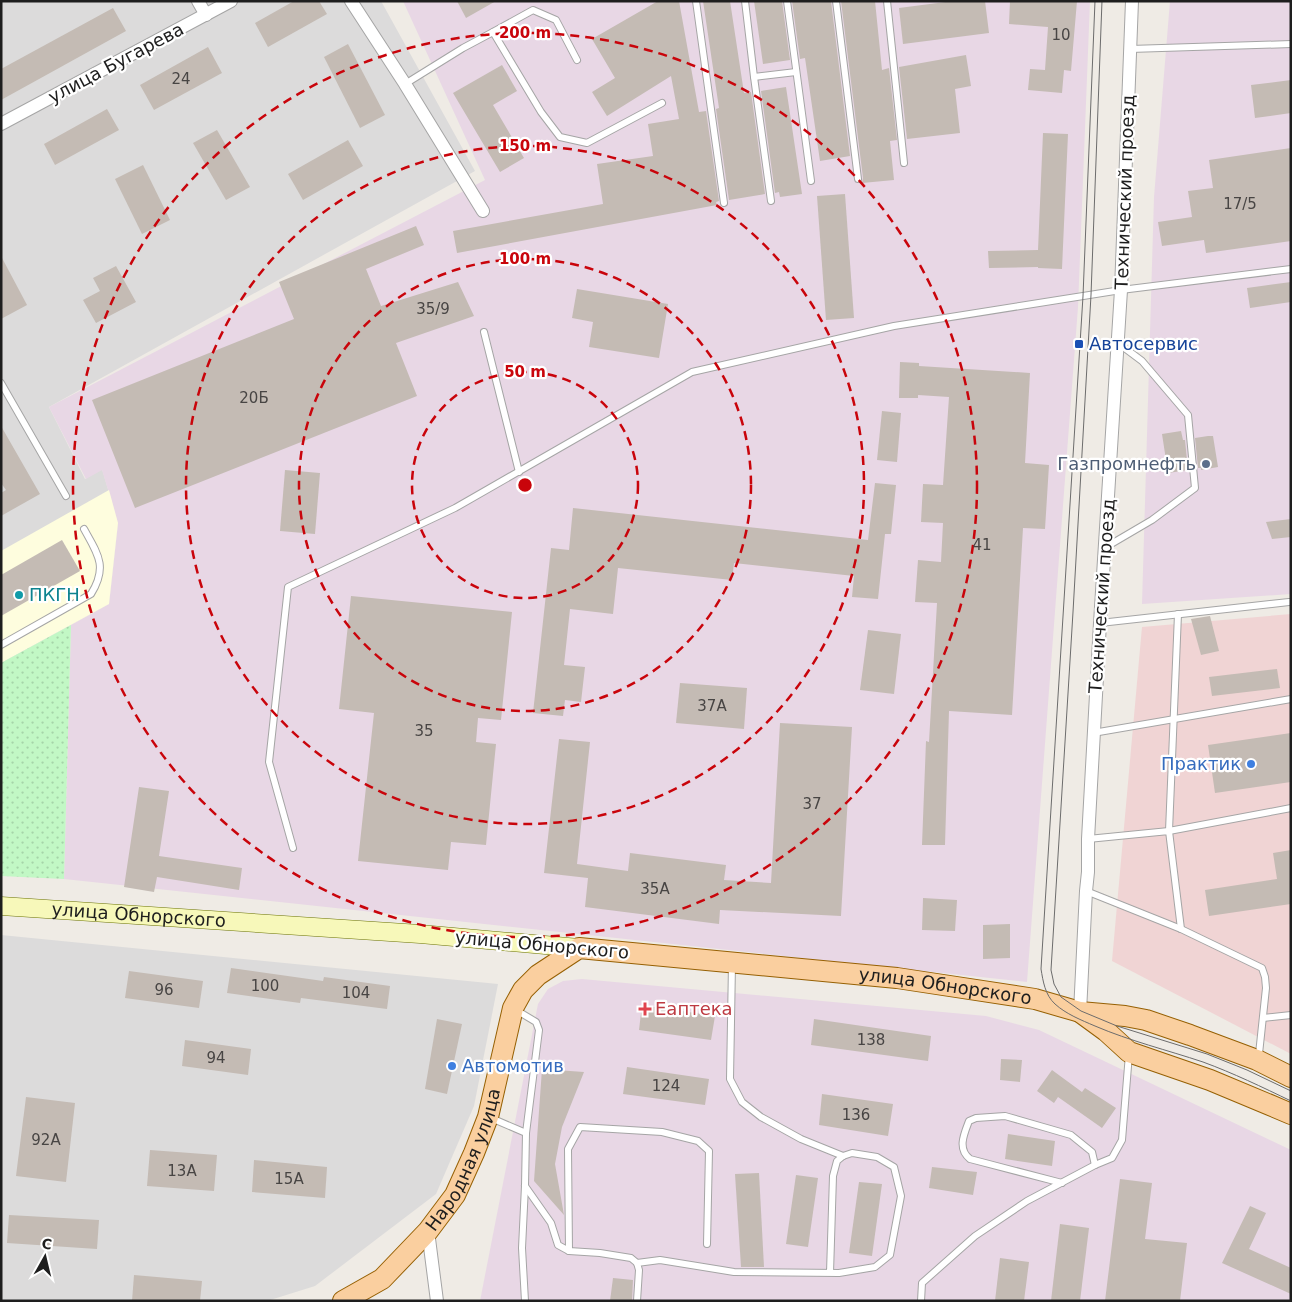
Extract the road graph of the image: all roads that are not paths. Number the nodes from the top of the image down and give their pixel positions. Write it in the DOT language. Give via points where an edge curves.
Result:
graph roads {
  1 [pos="198,1"];
  2 [pos="231,1"];
  3 [pos="350,1"];
  4 [pos="696,1"];
  5 [pos="745,1"];
  6 [pos="787,1"];
  7 [pos="836,1"];
  8 [pos="887,1"];
  9 [pos="1132,1"];
  10 [pos="206,15"];
  11 [pos="493,32"];
  12 [pos="1291,44"];
  13 [pos="1130,50"];
  14 [pos="577,60"];
  15 [pos="796,72"];
  16 [pos="754,77"];
  17 [pos="405,84"];
  18 [pos="662,102"];
  19 [pos="1,124"];
  20 [pos="904,163"];
  21 [pos="858,179"];
  22 [pos="811,181"];
  23 [pos="771,201"];
  24 [pos="724,202"];
  25 [pos="483,211"];
  26 [pos="1291,269"];
  27 [pos="1121,290"];
  28 [pos="484,332"];
  29 [pos="1118,343"];
  30 [pos="1,383"];
  31 [pos="519,472"];
  32 [pos="66,496"];
  33 [pos="84,529"];
  34 [pos="1105,548"];
  35 [pos="1289,602"];
  36 [pos="1178,614"];
  37 [pos="1100,623"];
  38 [pos="1,645"];
  39 [pos="1291,699"];
  40 [pos="1174,719"];
  41 [pos="1093,733"];
  42 [pos="1291,808"];
  43 [pos="1169,831"];
  44 [pos="1088,839"];
  45 [pos="293,848"];
  46 [pos="1086,891"];
  47 [pos="1,906"];
  48 [pos="1181,930"];
  49 [pos="579,948"];
  50 [pos="732,963"];
  51 [pos="513,1008"];
  52 [pos="1080,1012"];
  53 [pos="1291,1016"];
  54 [pos="1263,1018"];
  55 [pos="1129,1052"];
  56 [pos="1258,1057"];
  57 [pos="1291,1077"];
  58 [pos="1291,1114"];
  59 [pos="488,1117"];
  60 [pos="526,1133"];
  61 [pos="843,1156"];
  62 [pos="1095,1165"];
  63 [pos="1062,1182"];
  64 [pos="526,1186"];
  65 [pos="428,1231"];
  66 [pos="707,1244"];
  67 [pos="569,1251"];
  68 [pos="637,1264"];
  69 [pos="830,1273"];
  70 [pos="343,1301"];
  71 [pos="437,1301"];
  72 [pos="524,1301"];
  73 [pos="636,1301"];
  74 [pos="921,1301"];
  1 -- 10 [label="street"];
  2 -- 10 [label="street, улица Бугарева"];
  3 -- 17 [label="street"];
  4 -- 24 [label="lane"];
  5 -- 16 [label="lane"];
  6 -- 15 [label="lane"];
  7 -- 21 [label="lane"];
  8 -- 20 [label="lane"];
  9 -- 13 [label="street, Технический проезд"];
  10 -- 19 [label="street, улица Бугарева"];
  11 -- 14 [label="lane" via="533,10 556,20"];
  11 -- 17 [label="lane"];
  11 -- 18 [label="lane" via="541,112 560,137 587,143"];
  12 -- 13 [label="lane"];
  13 -- 27 [label="street, Технический проезд"];
  15 -- 16 [label="lane"];
  15 -- 22 [label="lane"];
  16 -- 23 [label="lane"];
  17 -- 25 [label="street"];
  26 -- 27 [label="lane"];
  27 -- 29 [label="street, Технический проезд"];
  27 -- 31 [label="lane" via="894,326 692,372"];
  28 -- 31 [label="lane"];
  29 -- 34 [label="street, Технический проезд"];
  29 -- 34 [label="lane" via="1142,361 1188,415 1195,488 1152,520"];
  30 -- 32 [label="lane"];
  31 -- 45 [label="lane" via="456,508 288,586 269,762"];
  33 -- 38 [label="lane" via="99,554 101,571 91,594"];
  34 -- 37 [label="street, Технический проезд"];
  35 -- 36 [label="lane"];
  36 -- 37 [label="lane"];
  36 -- 40 [label="lane"];
  37 -- 41 [label="street, Технический проезд"];
  39 -- 40 [label="lane"];
  40 -- 41 [label="lane"];
  40 -- 43 [label="lane"];
  41 -- 44 [label="street, Технический проезд"];
  42 -- 43 [label="lane"];
  43 -- 44 [label="lane"];
  43 -- 48 [label="lane"];
  44 -- 46 [label="street, Технический проезд"];
  46 -- 48 [label="lane"];
  46 -- 52 [label="street, Технический проезд"];
  47 -- 49 [label="main road, улица Обнорского" via="410,933"];
  48 -- 54 [label="lane" via="1262,968 1266,988"];
  49 -- 50 [label="main road, улица Обнорского"];
  49 -- 51 [label="main road, Народная улица" via="538,975 523,990"];
  50 -- 52 [label="main road, улица Обнорского" via="897,978 1035,999"];
  50 -- 61 [label="lane" via="730,1079 742,1102 761,1117 801,1139"];
  51 -- 59 [label="main road, Народная улица"];
  51 -- 60 [label="lane" via="536,1022 538,1030"];
  52 -- 55 [label="main road, улица Обнорского"];
  52 -- 56 [label="main road, улица Обнорского" via="1146,1020"];
  53 -- 54 [label="lane"];
  54 -- 56 [label="lane"];
  55 -- 58 [label="main road, улица Обнорского" via="1210,1080"];
  55 -- 62 [label="lane" via="1122,1140 1112,1158"];
  56 -- 57 [label="main road, улица Обнорского"];
  59 -- 60 [label="lane"];
  59 -- 65 [label="main road, Народная улица" via="455,1196"];
  60 -- 64 [label="lane"];
  61 -- 69 [label="lane" via="837,1162 833,1176"];
  61 -- 69 [label="lane" via="852,1153 877,1157 894,1167 901,1196 890,1255 875,1267"];
  62 -- 63 [label="lane"];
  62 -- 63 [label="lane" via="1092,1152 1071,1135 1005,1116 969,1121 962,1147 965,1156"];
  63 -- 74 [label="lane" via="975,1236 922,1284"];
  64 -- 67 [label="lane" via="551,1223 558,1245"];
  64 -- 72 [label="lane" via="522,1248"];
  65 -- 70 [label="main road, Народная улица" via="382,1279"];
  65 -- 71 [label="street"];
  66 -- 67 [label="lane" via="709,1151 698,1141 662,1132 580,1128 568,1149"];
  67 -- 68 [label="lane" via="631,1258"];
  68 -- 69 [label="lane" via="660,1260 734,1272"];
  68 -- 73 [label="lane"];
}
